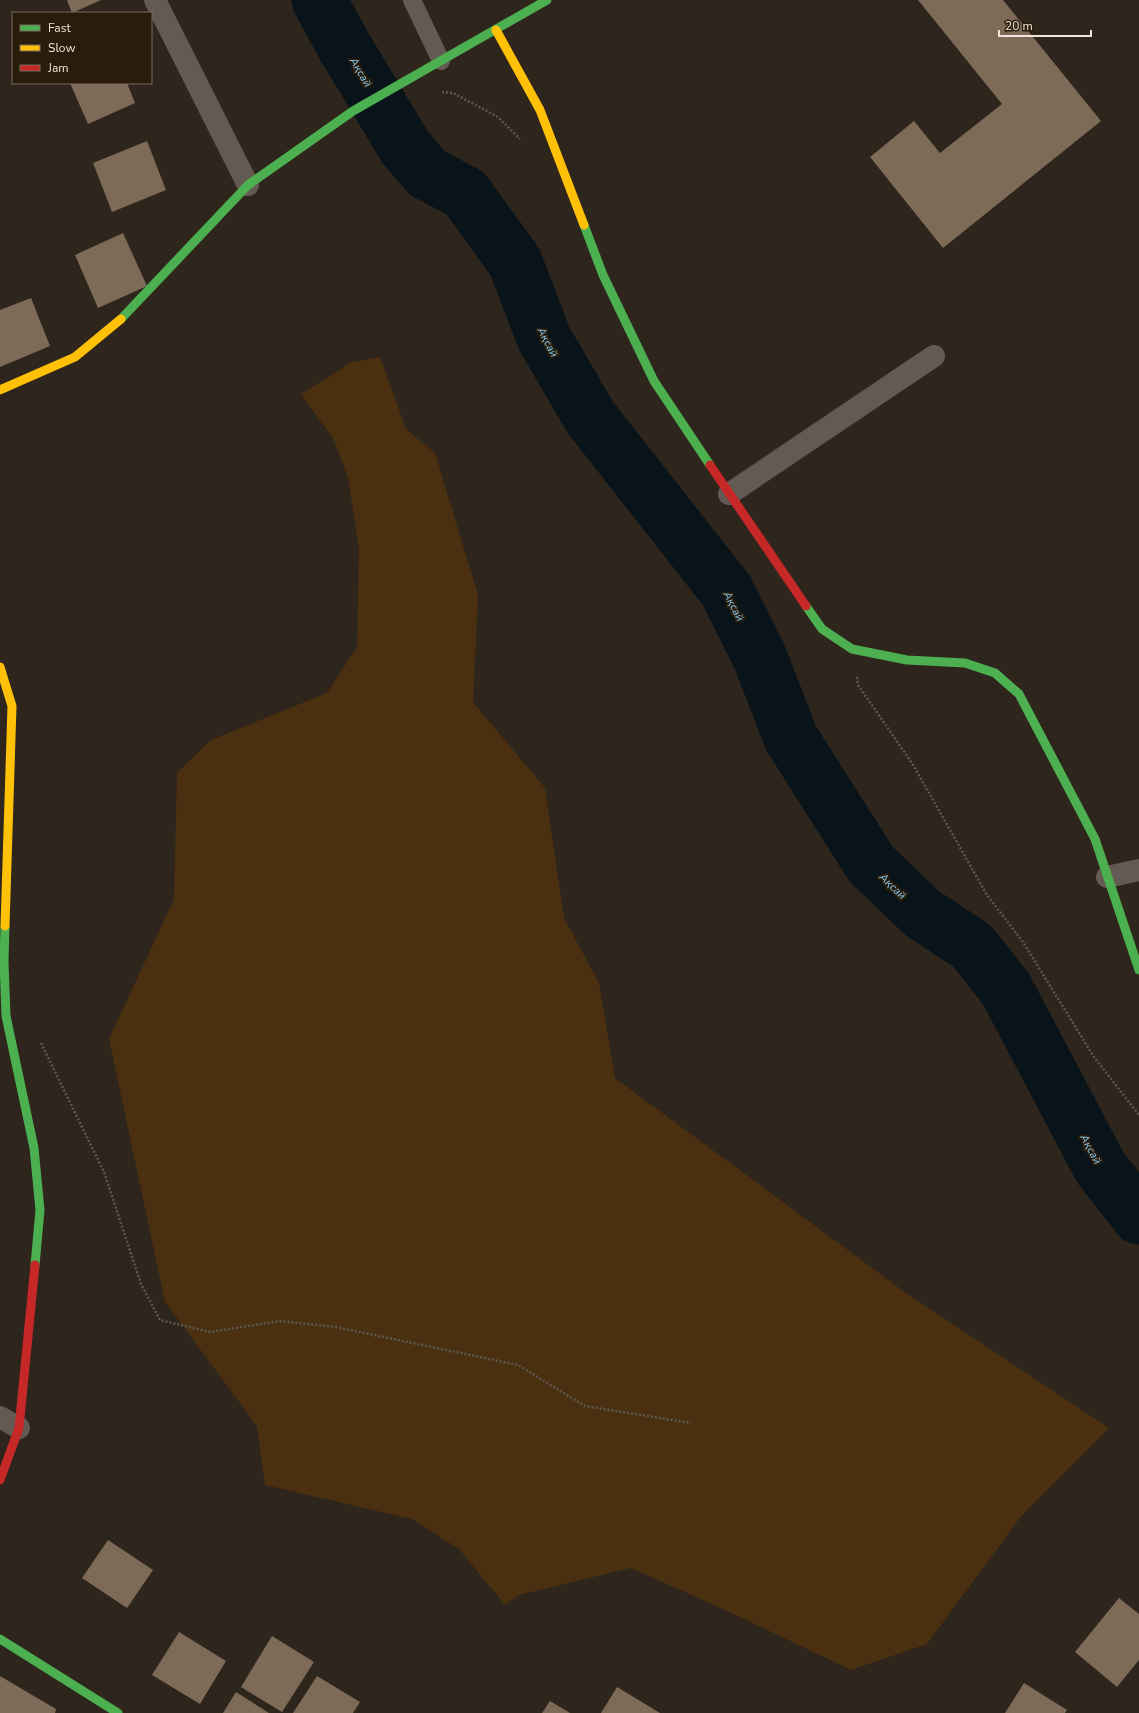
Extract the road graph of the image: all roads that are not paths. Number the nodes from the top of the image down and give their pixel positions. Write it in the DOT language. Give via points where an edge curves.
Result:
graph roads {
  1 [pos="154,0"];
  2 [pos="412,0"];
  3 [pos="548,0"];
  4 [pos="496,30"];
  5 [pos="440,61"];
  6 [pos="248,185"];
  7 [pos="934,356"];
  8 [pos="0,390"];
  9 [pos="729,494"];
  10 [pos="0,667"];
  11 [pos="1139,870"];
  12 [pos="1107,877"];
  13 [pos="1139,970"];
  14 [pos="0,1417"];
  15 [pos="19,1428"];
  16 [pos="0,1480"];
  17 [pos="0,1639"];
  18 [pos="118,1713"];
  1 -- 6 [label="street"];
  2 -- 5 [label="lane"];
  3 -- 4 [label="street"];
  4 -- 5 [label="street"];
  4 -- 9 [label="street" via="540,110 603,276 654,381"];
  5 -- 6 [label="street" via="353,111"];
  6 -- 8 [label="street" via="116,325 75,357"];
  7 -- 9 [label="street"];
  9 -- 12 [label="street" via="822,629 852,649 907,660 965,663 995,672 1019,694 1094,839"];
  10 -- 15 [label="street" via="12,706 4,962 6,1016 34,1148 40,1210"];
  11 -- 12 [label="street"];
  12 -- 13 [label="street"];
  14 -- 15 [label="street"];
  15 -- 16 [label="street"];
  17 -- 18 [label="street"];
}
